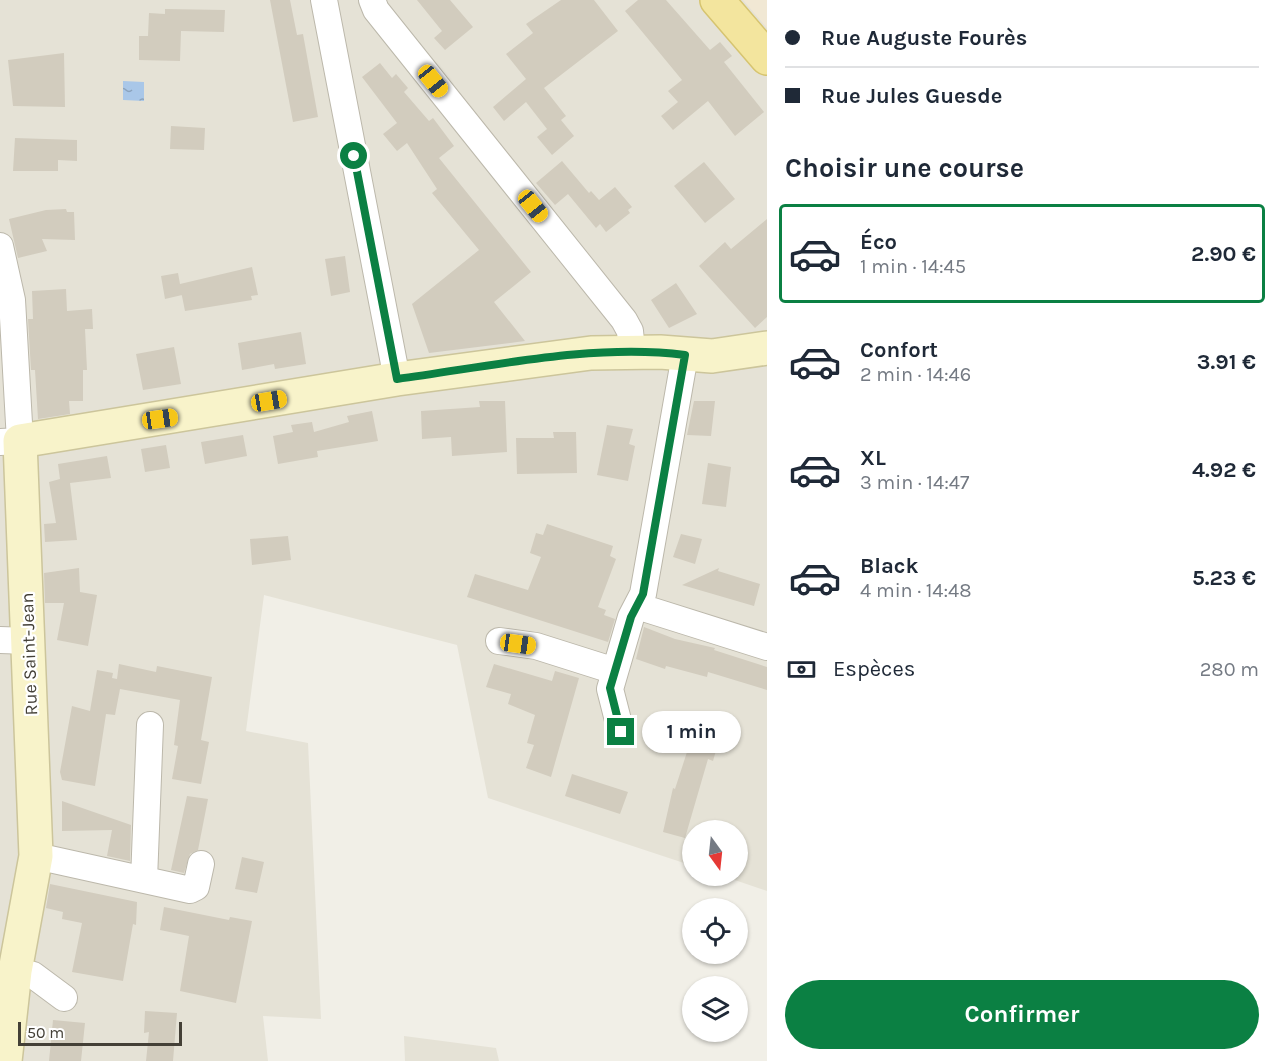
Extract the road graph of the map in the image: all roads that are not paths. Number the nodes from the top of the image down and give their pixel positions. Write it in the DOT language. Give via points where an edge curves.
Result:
graph roads {
  1 [pos="324,0"];
  2 [pos="372,0"];
  3 [pos="717,0"];
  4 [pos="767,58"];
  5 [pos="0,246"];
  6 [pos="767,348"];
  7 [pos="632,352"];
  8 [pos="685,355"];
  9 [pos="397,379"];
  10 [pos="10,441"];
  11 [pos="637,606"];
  12 [pos="14,641"];
  13 [pos="499,641"];
  14 [pos="767,647"];
  15 [pos="615,671"];
  16 [pos="150,725"];
  17 [pos="621,732"];
  18 [pos="36,856"];
  19 [pos="201,864"];
  20 [pos="144,880"];
  21 [pos="11,963"];
  22 [pos="64,998"];
  23 [pos="5,1061"];
  1 -- 9 [label="street"];
  2 -- 7 [label="street" via="376,10 624,320 630,331"];
  3 -- 4 [label="main road"];
  5 -- 10 [label="street, Rue Saint-Jean" via="12,300"];
  6 -- 8 [label="street" via="712,356"];
  7 -- 8 [label="street"];
  7 -- 9 [label="street"];
  8 -- 11 [label="street" via="643,594"];
  9 -- 10 [label="street"];
  10 -- 12 [label="street, Rue Saint-Jean"];
  11 -- 14 [label="street"];
  11 -- 15 [label="street"];
  12 -- 18 [label="street, Rue Saint-Jean"];
  13 -- 15 [label="street" via="536,646"];
  15 -- 17 [label="street" via="610,688"];
  16 -- 20 [label="street"];
  18 -- 20 [label="street"];
  18 -- 21 [label="street, Rue Saint-Jean"];
  19 -- 20 [label="street" via="196,887 190,890"];
  21 -- 22 [label="street"];
  21 -- 23 [label="street, Rue Saint-Jean"];
}
